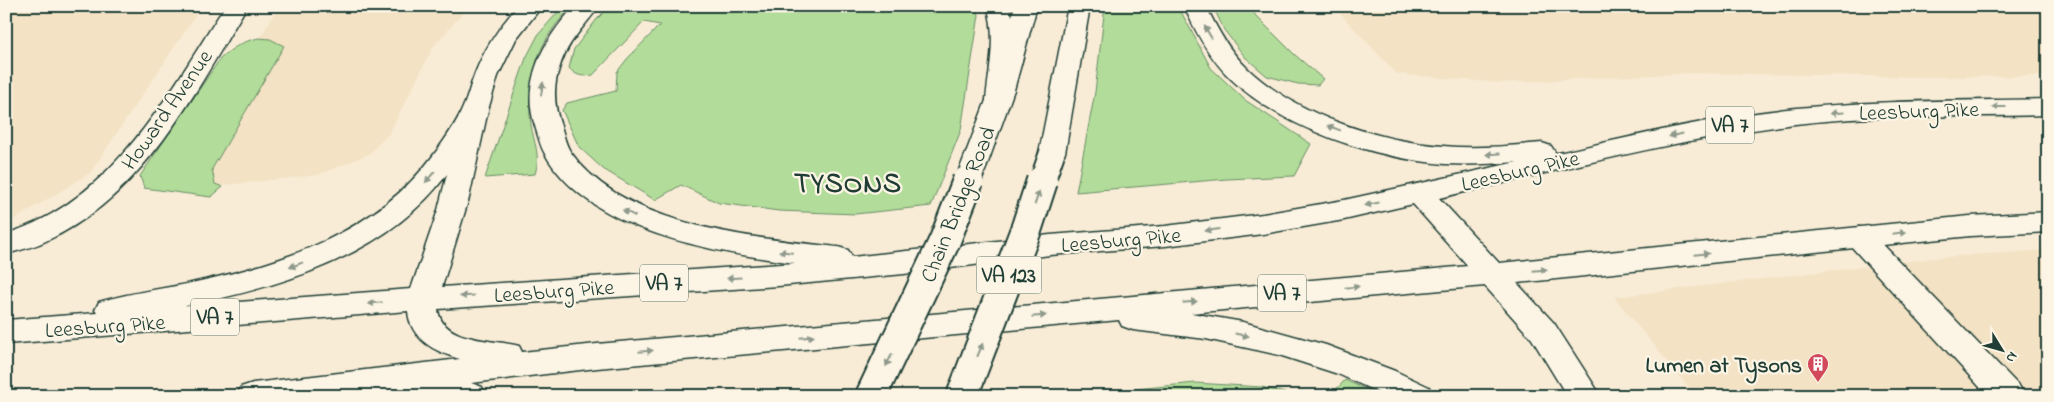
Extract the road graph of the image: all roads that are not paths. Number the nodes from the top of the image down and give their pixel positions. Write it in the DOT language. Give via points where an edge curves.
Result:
graph roads {
  1 [pos="236,6"];
  2 [pos="530,6"];
  3 [pos="588,6"];
  4 [pos="998,6"];
  5 [pos="1026,6"];
  6 [pos="1078,6"];
  7 [pos="1195,6"];
  8 [pos="998,100"];
  9 [pos="476,107"];
  10 [pos="2048,107"];
  11 [pos="1611,148"];
  12 [pos="1420,194"];
  13 [pos="2048,222"];
  14 [pos="1858,237"];
  15 [pos="6,244"];
  16 [pos="904,263"];
  17 [pos="1492,274"];
  18 [pos="423,299"];
  19 [pos="1072,313"];
  20 [pos="6,331"];
  21 [pos="597,356"];
  22 [pos="368,382"];
  23 [pos="253,396"];
  24 [pos="470,396"];
  25 [pos="872,396"];
  26 [pos="962,396"];
  27 [pos="1417,396"];
  28 [pos="1585,396"];
  29 [pos="2008,396"];
  1 -- 15 [label="main road, Howard Avenue" via="155,131 119,175 83,206 42,232"];
  2 -- 9 [label="main road" via="493,58"];
  16 -- 3 [label="main road, one-way" via="783,252 677,231 611,204 581,182 558,156 545,128 540,99 545,72 556,45"];
  4 -- 8 [label="main road" via="1002,38"];
  5 -- 8 [label="main road, Chain Bridge Road"];
  26 -- 6 [label="main road, VA 123, one-way, bridge" via="1052,154"];
  11 -- 7 [label="main road, one-way" via="1460,156 1371,142 1330,127 1261,91 1221,53"];
  8 -- 25 [label="main road, Chain Bridge Road, one-way, bridge" via="945,240"];
  9 -- 18 [label="main road" via="454,199"];
  9 -- 20 [label="main road, one-way" via="428,180 376,225 339,246 296,266 244,282"];
  10 -- 11 [label="main road, Leesburg Pike / VA 7, one-way" via="1796,116 1704,129"];
  11 -- 12 [label="main road, Leesburg Pike / VA 7"];
  12 -- 16 [label="main road, Leesburg Pike / VA 7, one-way" via="1263,224"];
  12 -- 17 [label="main road"];
  14 -- 13 [label="main road, VA 7, one-way"];
  17 -- 14 [label="main road, VA 7, one-way"];
  14 -- 29 [label="main road"];
  16 -- 18 [label="main road, Leesburg Pike / VA 7, one-way"];
  19 -- 17 [label="main road, VA 7, one-way"];
  17 -- 28 [label="main road" via="1543,331"];
  18 -- 20 [label="main road, Leesburg Pike / VA 7, one-way"];
  18 -- 21 [label="main road" via="424,320 436,334 467,350 505,355"];
  21 -- 19 [label="main road, VA 7, one-way"];
  19 -- 27 [label="main road, one-way" via="1209,328 1280,343 1331,358 1392,382"];
  21 -- 22 [label="main road, VA 7"];
  22 -- 23 [label="main road, VA 7"];
  22 -- 24 [label="main road"];
}
